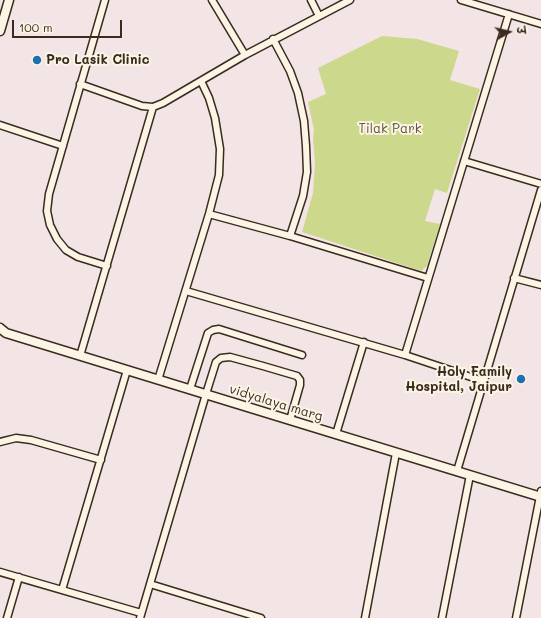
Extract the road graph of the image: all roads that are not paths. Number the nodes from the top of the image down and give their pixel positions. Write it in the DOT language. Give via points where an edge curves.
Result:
graph roads {
  1 [pos="9,0"];
  2 [pos="105,0"];
  3 [pos="212,0"];
  4 [pos="311,0"];
  5 [pos="350,0"];
  6 [pos="461,0"];
  7 [pos="509,14"];
  8 [pos="319,16"];
  9 [pos="541,24"];
  10 [pos="0,31"];
  11 [pos="274,39"];
  12 [pos="245,55"];
  13 [pos="201,81"];
  14 [pos="80,84"];
  15 [pos="153,107"];
  16 [pos="0,125"];
  17 [pos="62,146"];
  18 [pos="464,161"];
  19 [pos="541,184"];
  20 [pos="541,191"];
  21 [pos="210,214"];
  22 [pos="290,236"];
  23 [pos="107,266"];
  24 [pos="428,278"];
  25 [pos="514,278"];
  26 [pos="541,285"];
  27 [pos="186,291"];
  28 [pos="2,332"];
  29 [pos="364,342"];
  30 [pos="405,355"];
  31 [pos="80,356"];
  32 [pos="302,356"];
  33 [pos="127,370"];
  34 [pos="158,380"];
  35 [pos="483,381"];
  36 [pos="190,389"];
  37 [pos="206,394"];
  38 [pos="290,420"];
  39 [pos="336,434"];
  40 [pos="0,442"];
  41 [pos="396,453"];
  42 [pos="101,460"];
  43 [pos="457,471"];
  44 [pos="470,475"];
  45 [pos="540,495"];
  46 [pos="0,572"];
  47 [pos="19,577"];
  48 [pos="150,584"];
  49 [pos="62,590"];
  50 [pos="140,616"];
  51 [pos="7,618"];
  52 [pos="261,618"];
  53 [pos="365,618"];
  54 [pos="442,618"];
  55 [pos="516,618"];
  1 -- 10 [label="street"];
  2 -- 14 [label="street"];
  3 -- 12 [label="street"];
  4 -- 8 [label="street"];
  5 -- 8 [label="street"];
  6 -- 7 [label="street"];
  7 -- 9 [label="street"];
  7 -- 18 [label="street"];
  8 -- 11 [label="street"];
  11 -- 12 [label="street"];
  11 -- 22 [label="street" via="290,71 304,121 307,172 303,196"];
  12 -- 13 [label="street"];
  13 -- 15 [label="street"];
  13 -- 21 [label="street" via="216,118 220,149 219,175"];
  14 -- 15 [label="street" via="142,106"];
  14 -- 17 [label="street"];
  15 -- 23 [label="street"];
  16 -- 17 [label="street"];
  17 -- 23 [label="street" via="49,194 47,211 50,225 56,239 66,250 78,257"];
  18 -- 19 [label="street"];
  18 -- 24 [label="street"];
  20 -- 25 [label="street"];
  21 -- 22 [label="street"];
  21 -- 27 [label="street"];
  22 -- 24 [label="street"];
  23 -- 31 [label="street"];
  24 -- 30 [label="street"];
  25 -- 26 [label="street"];
  25 -- 35 [label="street"];
  27 -- 29 [label="street"];
  27 -- 34 [label="street"];
  28 -- 31 [label="street, vidyalaya marg"];
  29 -- 30 [label="street"];
  29 -- 39 [label="street"];
  30 -- 35 [label="street"];
  31 -- 33 [label="street, vidyalaya marg"];
  32 -- 36 [label="street" via="219,329 213,330 208,333"];
  33 -- 34 [label="street, vidyalaya marg"];
  33 -- 42 [label="street"];
  34 -- 36 [label="street, vidyalaya marg"];
  35 -- 43 [label="street"];
  36 -- 37 [label="street, vidyalaya marg"];
  37 -- 38 [label="street, vidyalaya marg"];
  37 -- 38 [label="street" via="216,362 221,358 230,357 297,376 300,385"];
  37 -- 48 [label="street"];
  38 -- 39 [label="street, vidyalaya marg"];
  39 -- 41 [label="street, vidyalaya marg"];
  40 -- 42 [label="street" via="16,438 31,440"];
  41 -- 43 [label="street, vidyalaya marg"];
  41 -- 53 [label="street"];
  42 -- 49 [label="street"];
  43 -- 44 [label="street, vidyalaya marg"];
  44 -- 45 [label="street, vidyalaya marg"];
  44 -- 54 [label="street"];
  45 -- 55 [label="street"];
  46 -- 47 [label="street"];
  47 -- 49 [label="street"];
  47 -- 51 [label="street"];
  48 -- 50 [label="street"];
  48 -- 52 [label="street"];
  49 -- 50 [label="street"];
}
